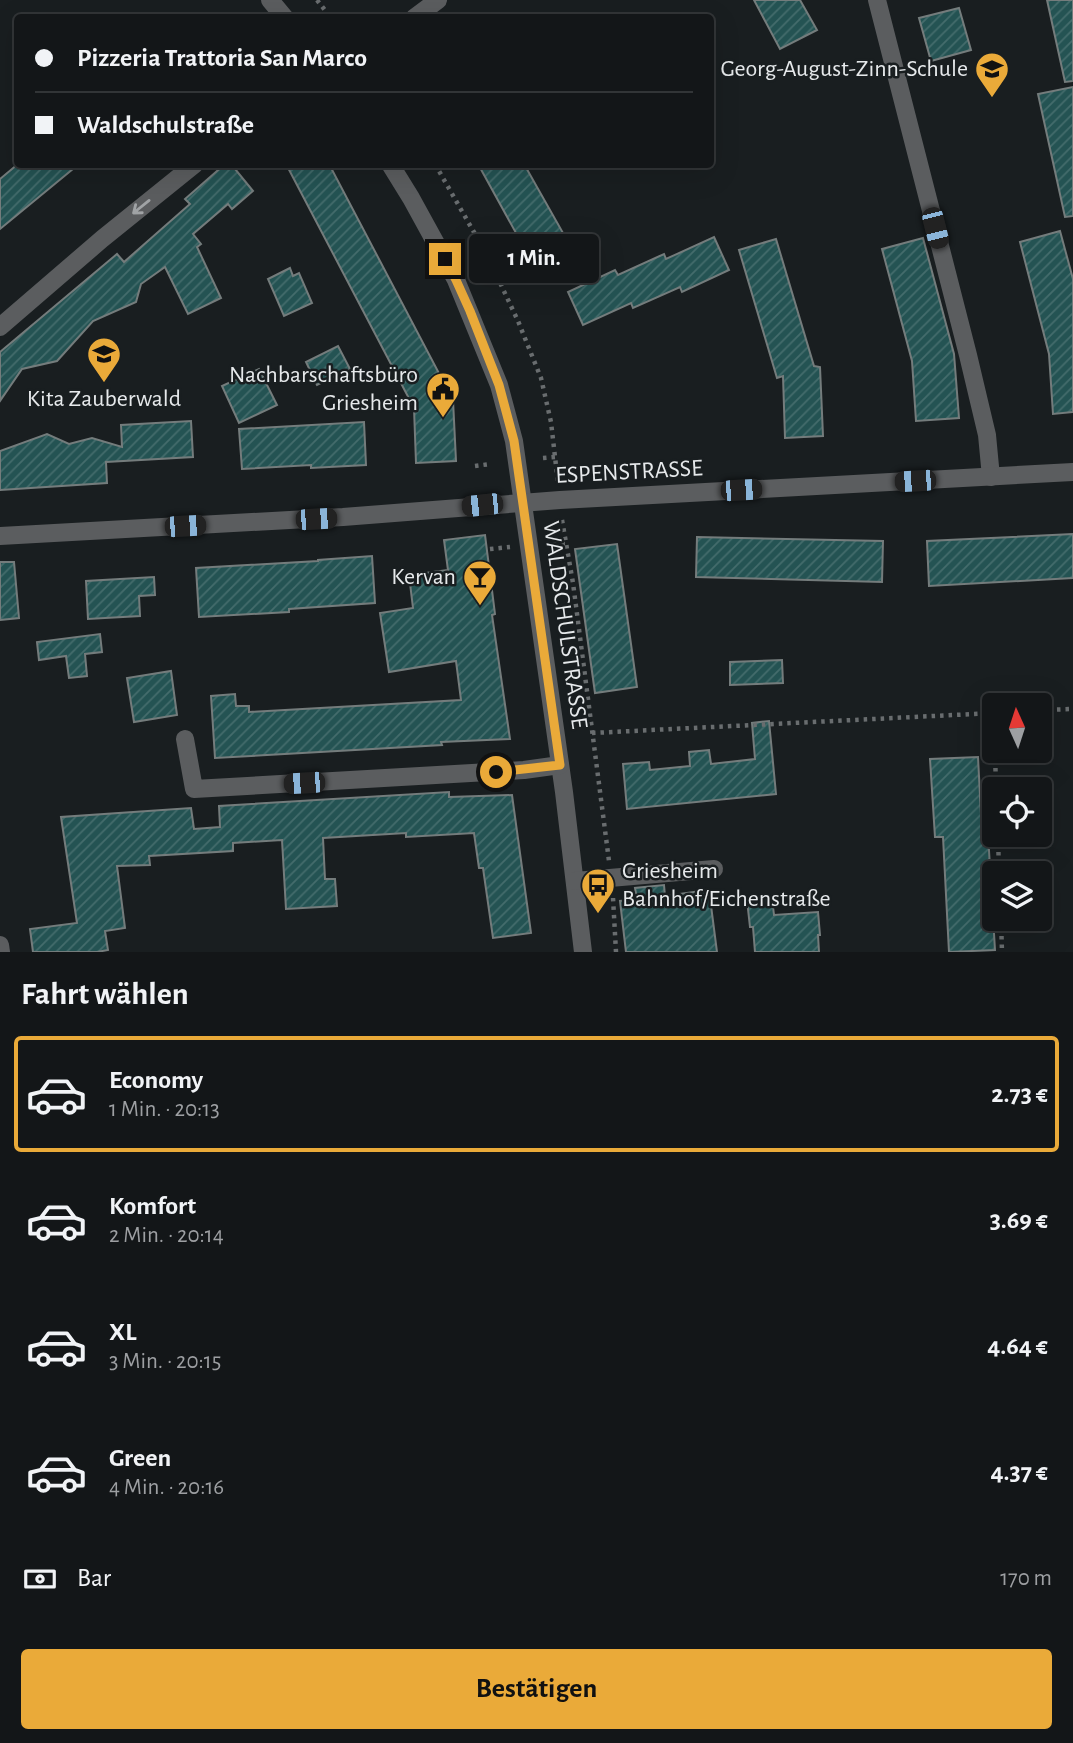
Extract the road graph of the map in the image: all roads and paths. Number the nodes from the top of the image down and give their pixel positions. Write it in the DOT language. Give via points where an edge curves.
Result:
graph roads {
  1 [pos="270,0"];
  2 [pos="317,0"];
  3 [pos="438,0"];
  4 [pos="877,0"];
  5 [pos="282,14"];
  6 [pos="328,14"];
  7 [pos="419,14"];
  8 [pos="190,168"];
  9 [pos="392,168"];
  10 [pos="437,168"];
  11 [pos="0,327"];
  12 [pos="555,457"];
  13 [pos="543,458"];
  14 [pos="490,464"];
  15 [pos="475,466"];
  16 [pos="1073,472"];
  17 [pos="556,475"];
  18 [pos="991,477"];
  19 [pos="523,503"];
  20 [pos="563,526"];
  21 [pos="0,536"];
  22 [pos="565,544"];
  23 [pos="553,545"];
  24 [pos="511,547"];
  25 [pos="490,549"];
  26 [pos="1073,709"];
  27 [pos="1052,710"];
  28 [pos="982,714"];
  29 [pos="592,733"];
  30 [pos="185,738"];
  31 [pos="560,765"];
  32 [pos="714,869"];
  33 [pos="612,878"];
  34 [pos="575,881"];
  35 [pos="1001,931"];
  36 [pos="0,945"];
  37 [pos="1,952"];
  38 [pos="583,952"];
  39 [pos="616,952"];
  40 [pos="1002,952"];
  1 -- 5 [label="street"];
  2 -- 6 [label="path"];
  3 -- 7 [label="street"];
  4 -- 18 [label="street" via="968,355 987,435"];
  8 -- 11 [label="street, one-way"];
  9 -- 19 [label="street, WALDSCHULSTRASSE" via="456,280 499,385 514,441"];
  10 -- 12 [label="path" via="518,321 541,379"];
  12 -- 13 [label="path"];
  12 -- 17 [label="path"];
  14 -- 15 [label="path"];
  16 -- 18 [label="street, ESPENSTRASSE"];
  18 -- 19 [label="street, ESPENSTRASSE"];
  19 -- 21 [label="street, ESPENSTRASSE"];
  19 -- 31 [label="street, WALDSCHULSTRASSE"];
  20 -- 22 [label="path"];
  22 -- 23 [label="path"];
  22 -- 29 [label="path"];
  24 -- 25 [label="path"];
  26 -- 27 [label="path"];
  28 -- 29 [label="path"];
  29 -- 33 [label="path"];
  30 -- 31 [label="street" via="194,789"];
  31 -- 34 [label="street, WALDSCHULSTRASSE"];
  32 -- 33 [label="street"];
  33 -- 34 [label="street"];
  33 -- 39 [label="path"];
  34 -- 38 [label="street, WALDSCHULSTRASSE"];
  35 -- 40 [label="path"];
  36 -- 37 [label="street"];
}
